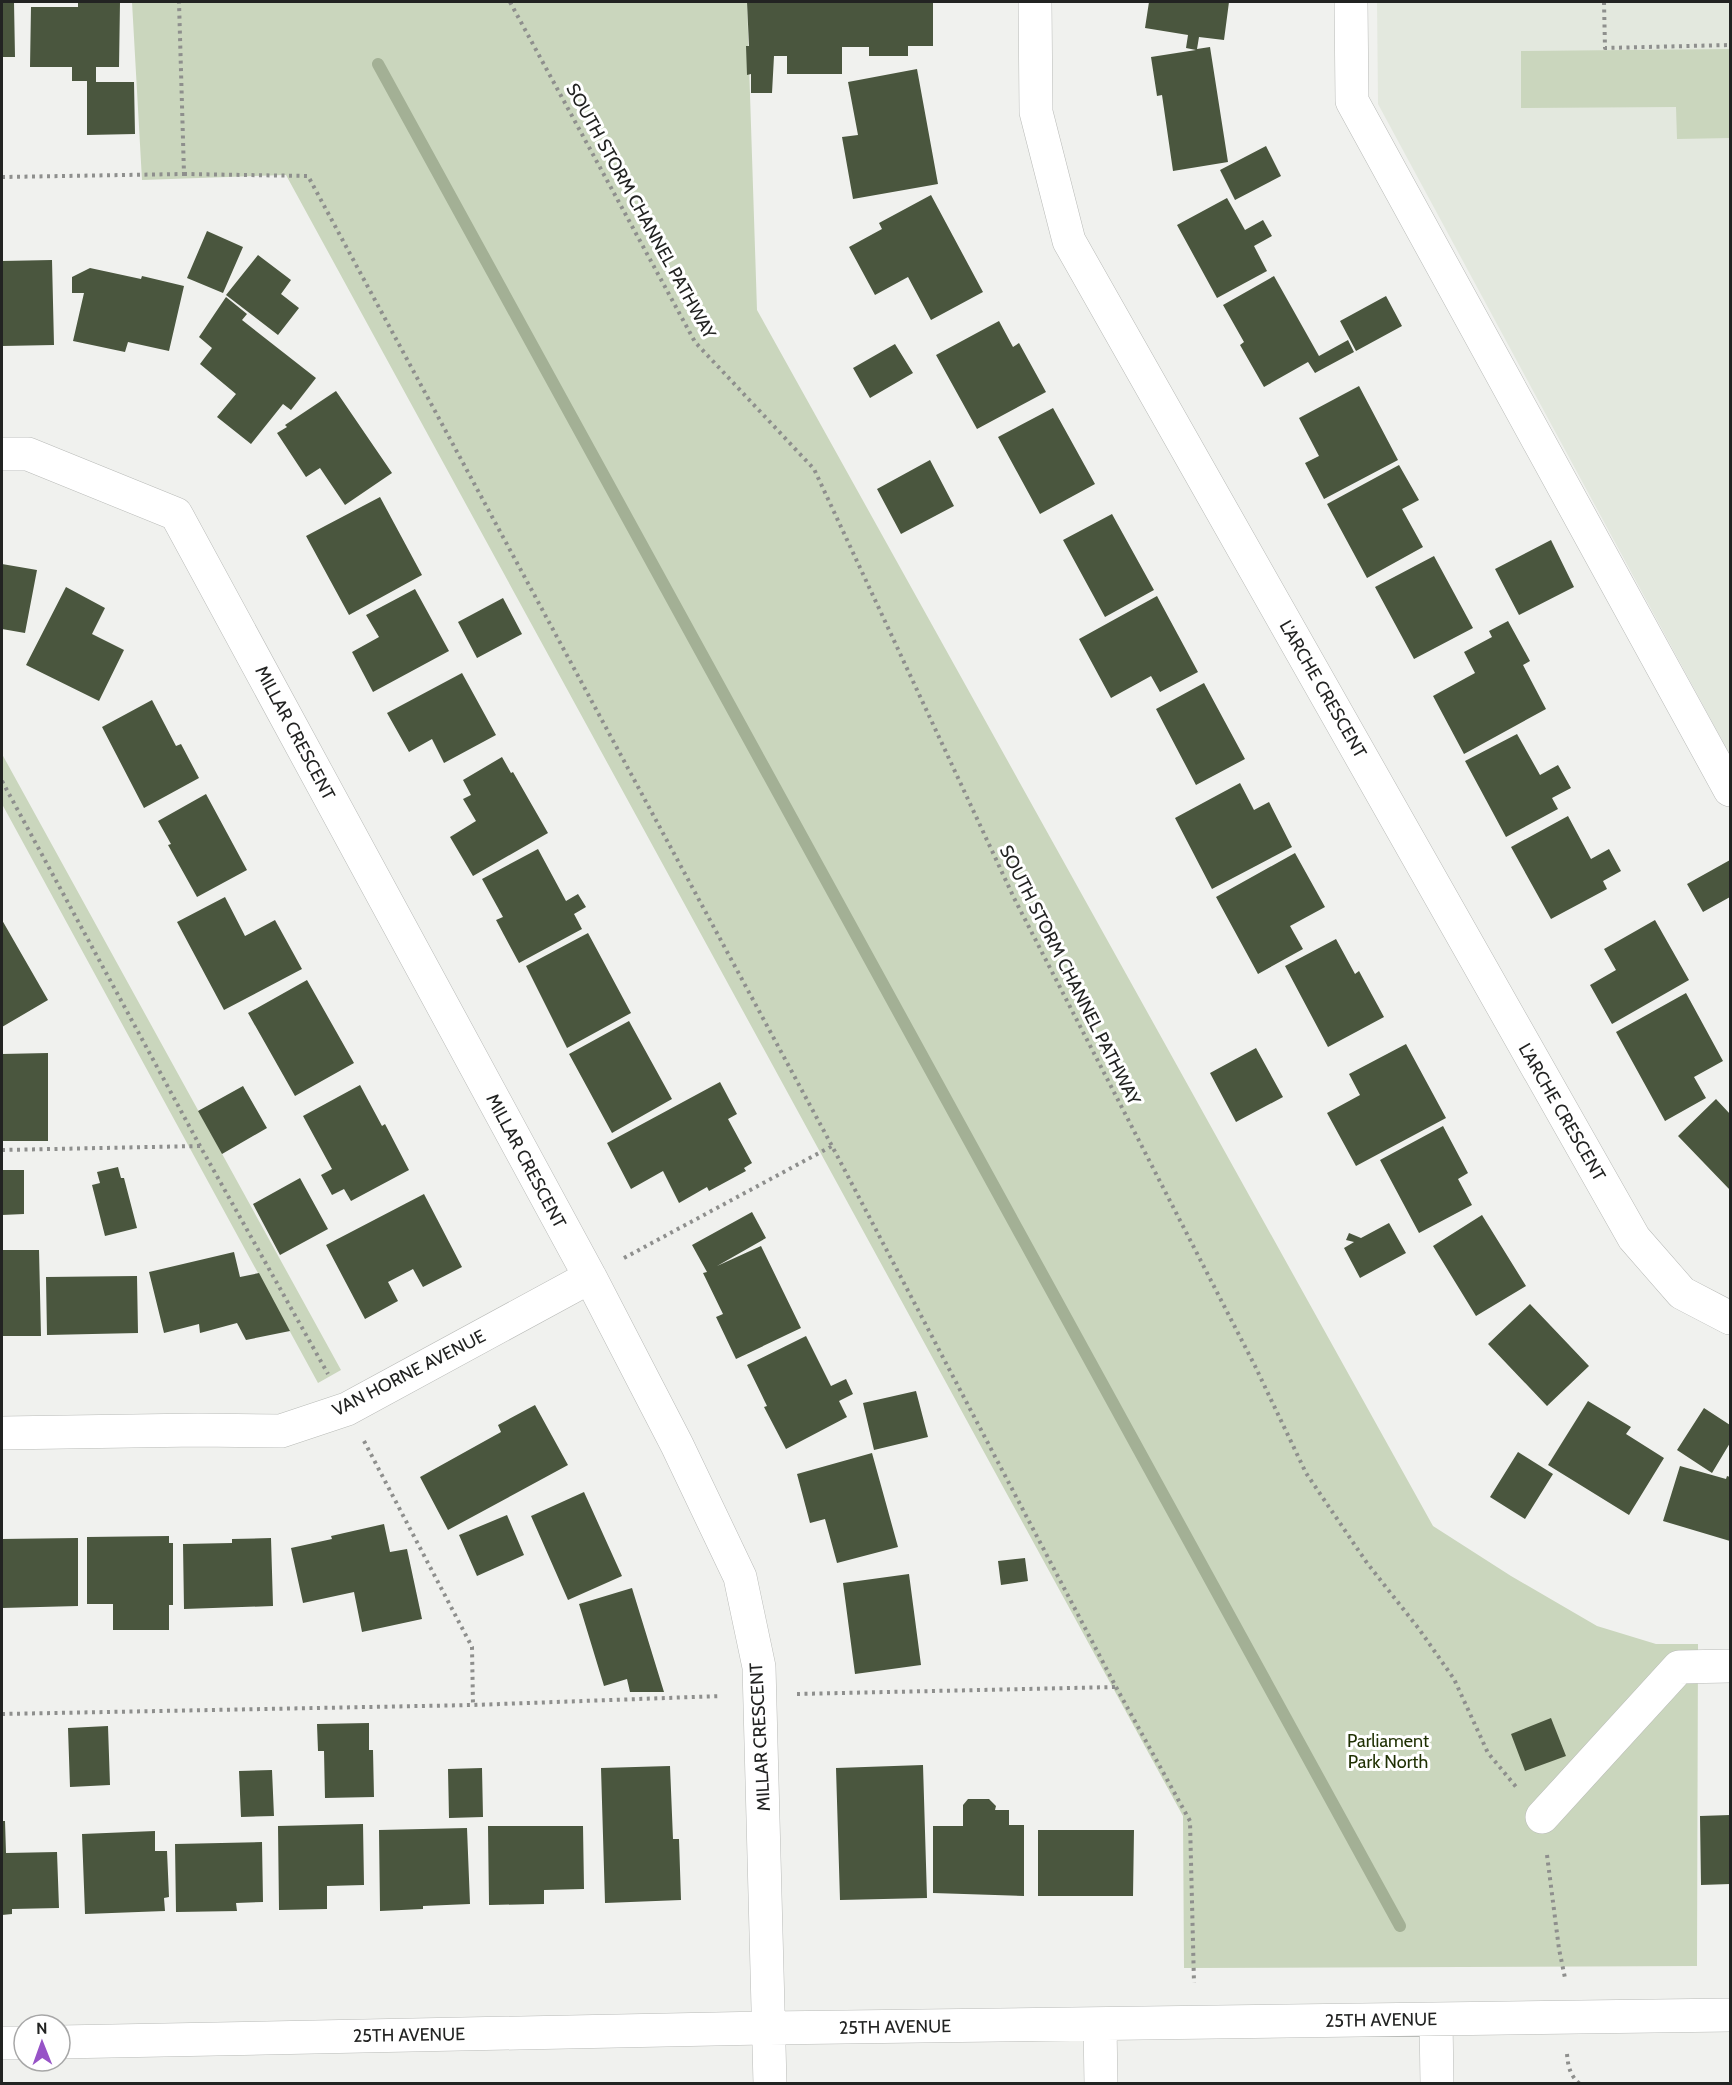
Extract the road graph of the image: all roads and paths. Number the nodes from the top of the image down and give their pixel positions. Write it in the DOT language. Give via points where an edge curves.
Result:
graph roads {
  1 [pos="179,2"];
  2 [pos="510,2"];
  3 [pos="1035,2"];
  4 [pos="1351,2"];
  5 [pos="1604,2"];
  6 [pos="1731,45"];
  7 [pos="184,174"];
  8 [pos="2,177"];
  9 [pos="2,454"];
  10 [pos="2,781"];
  11 [pos="1731,790"];
  12 [pos="200,1146"];
  13 [pos="832,1146"];
  14 [pos="2,1150"];
  15 [pos="590,1277"];
  16 [pos="1731,1318"];
  17 [pos="347,1409"];
  18 [pos="2,1433"];
  19 [pos="1731,1666"];
  20 [pos="1116,1687"];
  21 [pos="760,1695"];
  22 [pos="473,1705"];
  23 [pos="2,1714"];
  24 [pos="1542,1817"];
  25 [pos="1565,1974"];
  26 [pos="1731,2015"];
  27 [pos="1436,2019"];
  28 [pos="1195,2023"];
  29 [pos="1100,2025"];
  30 [pos="769,2028"];
  31 [pos="72,2042"];
  32 [pos="1568,2067"];
  33 [pos="770,2084"];
  34 [pos="1101,2084"];
  35 [pos="1437,2084"];
  36 [pos="1580,2084"];
  1 -- 7 [label="path"];
  2 -- 24 [label="path, SOUTH STORM CHANNEL PATHWAY" via="695,342 814,470 1014,898 1250,1356 1306,1473 1454,1679 1488,1754"];
  3 -- 16 [label="street, L'ARCHE CRESCENT" via="1036,112 1069,241 1634,1238 1682,1293"];
  4 -- 11 [label="street" via="1352,101"];
  5 -- 6 [label="path" via="1605,48"];
  7 -- 8 [label="path"];
  7 -- 13 [label="path" via="308,176"];
  9 -- 15 [label="street, MILLAR CRESCENT" via="28,454 176,514"];
  10 -- 12 [label="path"];
  12 -- 14 [label="path"];
  12 -- 17 [label="path"];
  13 -- 15 [label="path"];
  13 -- 20 [label="path"];
  15 -- 17 [label="street, VAN HORNE AVENUE"];
  15 -- 21 [label="street, MILLAR CRESCENT" via="740,1577 759,1667"];
  17 -- 18 [label="street, VAN HORNE AVENUE" via="281,1431"];
  17 -- 22 [label="path" via="472,1647"];
  19 -- 24 [label="street" via="1679,1667"];
  20 -- 21 [label="path"];
  20 -- 28 [label="path" via="1190,1821"];
  21 -- 22 [label="path"];
  21 -- 30 [label="street, MILLAR CRESCENT"];
  22 -- 23 [label="path"];
  24 -- 25 [label="path"];
  26 -- 27 [label="street, 25TH AVENUE"];
  27 -- 28 [label="street, 25TH AVENUE"];
  27 -- 35 [label="street"];
  28 -- 29 [label="street, 25TH AVENUE"];
  29 -- 30 [label="street, 25TH AVENUE"];
  29 -- 34 [label="street"];
  30 -- 31 [label="street, 25TH AVENUE"];
  30 -- 33 [label="street, MILLAR CRESCENT"];
  32 -- 36 [label="path"];
}
